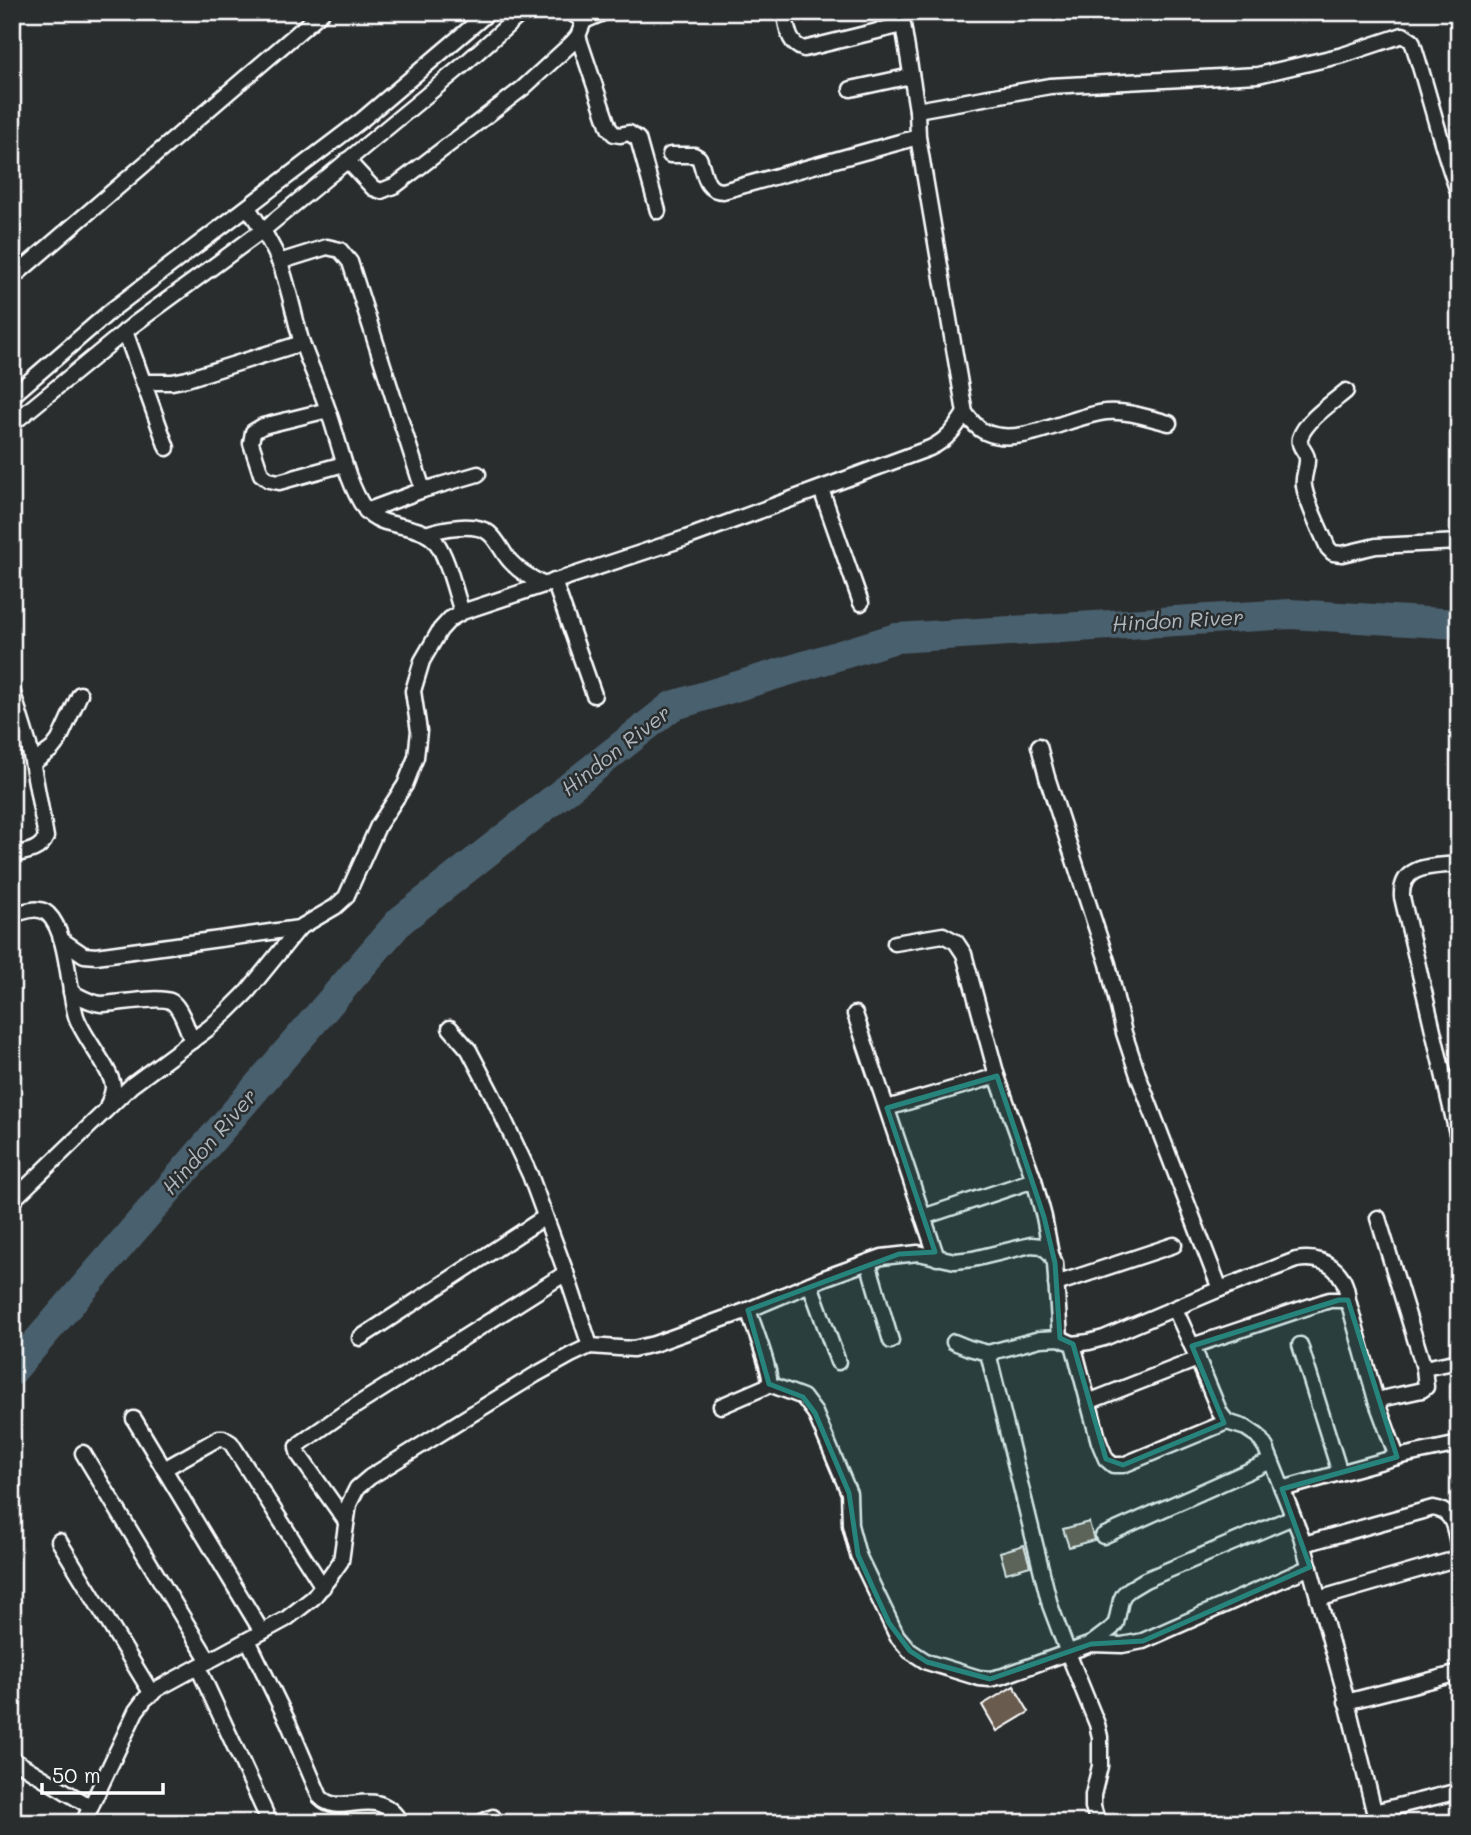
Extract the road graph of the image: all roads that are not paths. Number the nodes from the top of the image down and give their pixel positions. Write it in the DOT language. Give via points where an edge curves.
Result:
graph roads {
  1 [pos="322,12"];
  2 [pos="489,12"];
  3 [pos="523,12"];
  4 [pos="570,12"];
  5 [pos="604,12"];
  6 [pos="784,12"];
  7 [pos="902,19"];
  8 [pos="584,21"];
  9 [pos="578,36"];
  10 [pos="911,76"];
  11 [pos="851,89"];
  12 [pos="917,110"];
  13 [pos="918,138"];
  14 [pos="670,155"];
  15 [pos="347,160"];
  16 [pos="1459,194"];
  17 [pos="248,208"];
  18 [pos="658,211"];
  19 [pos="263,230"];
  20 [pos="279,262"];
  21 [pos="12,278"];
  22 [pos="125,331"];
  23 [pos="302,343"];
  24 [pos="144,382"];
  25 [pos="1346,391"];
  26 [pos="12,396"];
  27 [pos="328,410"];
  28 [pos="965,413"];
  29 [pos="12,424"];
  30 [pos="1169,424"];
  31 [pos="167,448"];
  32 [pos="344,464"];
  33 [pos="478,474"];
  34 [pos="821,489"];
  35 [pos="423,490"];
  36 [pos="366,511"];
  37 [pos="426,534"];
  38 [pos="1459,542"];
  39 [pos="549,583"];
  40 [pos="861,603"];
  41 [pos="462,612"];
  42 [pos="12,690"];
  43 [pos="80,694"];
  44 [pos="594,695"];
  45 [pos="1039,746"];
  46 [pos="33,764"];
  47 [pos="12,855"];
  48 [pos="1459,864"];
  49 [pos="12,915"];
  50 [pos="299,928"];
  51 [pos="62,940"];
  52 [pos="895,943"];
  53 [pos="71,992"];
  54 [pos="855,1014"];
  55 [pos="450,1028"];
  56 [pos="192,1041"];
  57 [pos="997,1076"];
  58 [pos="887,1108"];
  59 [pos="107,1109"];
  60 [pos="1459,1142"];
  61 [pos="1034,1180"];
  62 [pos="12,1201"];
  63 [pos="545,1217"];
  64 [pos="923,1217"];
  65 [pos="1378,1218"];
  66 [pos="1174,1245"];
  67 [pos="1051,1254"];
  68 [pos="937,1258"];
  69 [pos="868,1262"];
  70 [pos="566,1273"];
  71 [pos="810,1284"];
  72 [pos="1056,1284"];
  73 [pos="1220,1289"];
  74 [pos="1348,1300"];
  75 [pos="1175,1309"];
  76 [pos="748,1310"];
  77 [pos="360,1338"];
  78 [pos="891,1341"];
  79 [pos="1066,1341"];
  80 [pos="954,1342"];
  81 [pos="1300,1345"];
  82 [pos="590,1346"];
  83 [pos="1195,1352"];
  84 [pos="988,1353"];
  85 [pos="1459,1361"];
  86 [pos="838,1362"];
  87 [pos="1424,1368"];
  88 [pos="769,1384"];
  89 [pos="1376,1400"];
  90 [pos="1088,1402"];
  91 [pos="721,1406"];
  92 [pos="134,1419"];
  93 [pos="1227,1422"];
  94 [pos="1459,1444"];
  95 [pos="83,1453"];
  96 [pos="1397,1457"];
  97 [pos="1271,1461"];
  98 [pos="164,1469"];
  99 [pos="1340,1473"];
  100 [pos="1282,1489"];
  101 [pos="1293,1517"];
  102 [pos="345,1520"];
  103 [pos="1103,1536"];
  104 [pos="59,1541"];
  105 [pos="1304,1544"];
  106 [pos="1459,1548"];
  107 [pos="1459,1558"];
  108 [pos="1310,1567"];
  109 [pos="323,1587"];
  110 [pos="1318,1599"];
  111 [pos="262,1632"];
  112 [pos="248,1640"];
  113 [pos="1091,1644"];
  114 [pos="1068,1653"];
  115 [pos="203,1664"];
  116 [pos="1459,1673"];
  117 [pos="152,1694"];
  118 [pos="1346,1702"];
  119 [pos="12,1759"];
  120 [pos="1459,1791"];
  121 [pos="91,1807"];
  122 [pos="1375,1817"];
  123 [pos="83,1823"];
  124 [pos="270,1823"];
  125 [pos="401,1823"];
  126 [pos="1098,1823"];
  1 -- 21 [label="street"];
  2 -- 17 [label="street" via="363,119"];
  3 -- 15 [label="street"];
  4 -- 8 [label="street"];
  5 -- 8 [label="street"];
  6 -- 7 [label="street" via="791,41 804,50"];
  7 -- 10 [label="street"];
  8 -- 9 [label="street"];
  9 -- 15 [label="street" via="523,88 388,189 373,188"];
  9 -- 18 [label="street" via="609,128 614,134 629,133 638,139"];
  10 -- 11 [label="street"];
  10 -- 12 [label="street"];
  12 -- 13 [label="street"];
  12 -- 16 [label="street" via="1050,86 1258,75 1403,35 1412,41"];
  13 -- 14 [label="street" via="723,191 709,187 699,158"];
  13 -- 28 [label="street"];
  15 -- 19 [label="street"];
  17 -- 19 [label="street"];
  17 -- 26 [label="street" via="113,309"];
  19 -- 20 [label="street"];
  19 -- 22 [label="street"];
  20 -- 23 [label="street"];
  20 -- 35 [label="street" via="327,247 340,250 350,262"];
  22 -- 24 [label="street"];
  22 -- 29 [label="street"];
  23 -- 24 [label="street" via="187,379"];
  23 -- 27 [label="street"];
  24 -- 31 [label="street"];
  25 -- 38 [label="street" via="1306,428 1300,443 1307,455 1303,483 1328,548 1342,554 1376,546"];
  27 -- 32 [label="street"];
  27 -- 32 [label="street" via="263,426 253,432 251,443 261,474 269,480 279,482"];
  28 -- 30 [label="street" via="984,432 1003,436 1105,412 1127,412"];
  28 -- 34 [label="street" via="943,442"];
  32 -- 36 [label="street"];
  33 -- 35 [label="street"];
  34 -- 39 [label="street"];
  34 -- 40 [label="street"];
  35 -- 36 [label="street"];
  36 -- 37 [label="street" via="390,524"];
  37 -- 39 [label="street" via="475,526 490,534 510,562 527,576"];
  37 -- 41 [label="street" via="442,553"];
  39 -- 41 [label="street"];
  39 -- 44 [label="street"];
  41 -- 50 [label="street" via="440,630 415,680 419,732 405,785 378,826 346,897"];
  42 -- 46 [label="street"];
  43 -- 46 [label="street" via="59,740"];
  45 -- 73 [label="street" via="1138,1075"];
  46 -- 47 [label="street" via="46,837 35,849"];
  48 -- 60 [label="street" via="1417,869 1401,886"];
  49 -- 51 [label="street" via="41,909 56,924"];
  50 -- 51 [label="street" via="96,956 84,955"];
  50 -- 56 [label="street" via="234,1005"];
  51 -- 53 [label="street"];
  52 -- 57 [label="street" via="943,935 956,942 964,954"];
  53 -- 56 [label="street" via="102,1004 172,1001"];
  53 -- 59 [label="street" via="78,1020 112,1078"];
  54 -- 58 [label="street"];
  55 -- 63 [label="street" via="469,1050 493,1096"];
  56 -- 59 [label="street"];
  57 -- 58 [label="street"];
  57 -- 61 [label="street"];
  58 -- 64 [label="street"];
  59 -- 62 [label="street"];
  61 -- 64 [label="street"];
  61 -- 67 [label="street"];
  63 -- 70 [label="street"];
  63 -- 77 [label="street"];
  64 -- 68 [label="street"];
  65 -- 87 [label="street"];
  66 -- 72 [label="street"];
  67 -- 68 [label="street" via="1042,1246 1031,1245 973,1259"];
  67 -- 72 [label="street"];
  68 -- 69 [label="street" via="900,1254"];
  69 -- 71 [label="street"];
  69 -- 78 [label="street"];
  70 -- 82 [label="street"];
  70 -- 102 [label="street" via="301,1443 299,1455"];
  71 -- 76 [label="street"];
  71 -- 86 [label="street"];
  72 -- 79 [label="street"];
  73 -- 74 [label="street" via="1296,1260 1316,1259 1339,1272"];
  73 -- 75 [label="street"];
  74 -- 83 [label="street" via="1330,1300"];
  74 -- 89 [label="street"];
  75 -- 79 [label="street" via="1104,1338"];
  75 -- 83 [label="street"];
  76 -- 82 [label="street" via="633,1349"];
  76 -- 88 [label="street"];
  79 -- 84 [label="street" via="1040,1339"];
  79 -- 90 [label="street"];
  80 -- 84 [label="street"];
  81 -- 99 [label="street"];
  82 -- 102 [label="street" via="370,1476 352,1496"];
  83 -- 90 [label="street"];
  83 -- 93 [label="street"];
  84 -- 114 [label="street" via="1050,1605"];
  85 -- 87 [label="street"];
  87 -- 89 [label="street" via="1427,1383 1422,1390"];
  88 -- 91 [label="street"];
  88 -- 114 [label="street" via="803,1397 815,1413 849,1493 850,1525 858,1555 889,1623 910,1651 927,1662 990,1679"];
  89 -- 96 [label="street"];
  90 -- 93 [label="street" via="1098,1442 1113,1465"];
  92 -- 98 [label="street"];
  93 -- 97 [label="street" via="1258,1436"];
  94 -- 96 [label="street"];
  95 -- 115 [label="street"];
  96 -- 99 [label="street"];
  97 -- 100 [label="street"];
  97 -- 103 [label="street"];
  98 -- 109 [label="street" via="219,1438 227,1439"];
  98 -- 111 [label="street"];
  99 -- 100 [label="street"];
  100 -- 101 [label="street"];
  101 -- 105 [label="street"];
  101 -- 113 [label="street" via="1130,1589 1121,1600 1116,1623"];
  102 -- 109 [label="street" via="341,1561"];
  104 -- 117 [label="street"];
  105 -- 106 [label="street" via="1433,1508 1451,1516"];
  105 -- 108 [label="street"];
  107 -- 110 [label="street"];
  108 -- 110 [label="street"];
  108 -- 113 [label="street" via="1143,1641"];
  109 -- 111 [label="street" via="286,1619"];
  110 -- 118 [label="street"];
  111 -- 112 [label="street"];
  112 -- 115 [label="street"];
  112 -- 125 [label="street" via="325,1803 382,1804"];
  113 -- 114 [label="street"];
  114 -- 126 [label="street" via="1100,1737 1093,1795"];
  115 -- 117 [label="street"];
  115 -- 124 [label="street"];
  116 -- 118 [label="street"];
  117 -- 121 [label="street" via="136,1711"];
  118 -- 122 [label="street"];
  119 -- 121 [label="street"];
  120 -- 122 [label="street"];
  121 -- 123 [label="street"];
}
